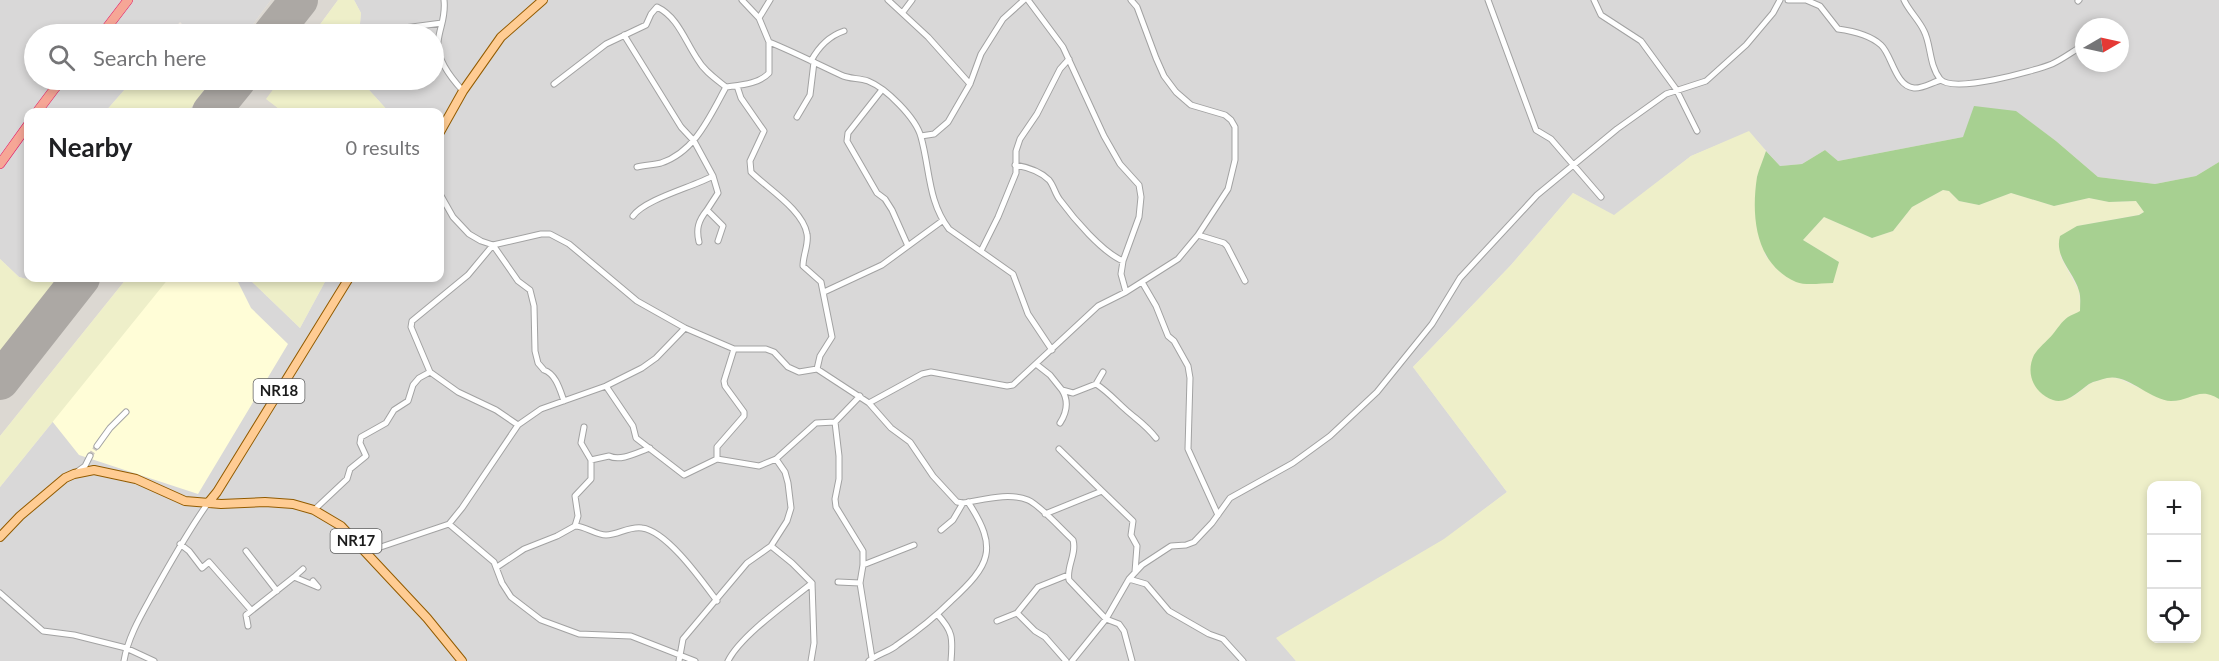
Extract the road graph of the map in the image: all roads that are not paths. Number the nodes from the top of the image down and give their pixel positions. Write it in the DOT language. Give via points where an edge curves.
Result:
graph roads {
  1 [pos="128,0"];
  2 [pos="444,0"];
  3 [pos="543,0"];
  4 [pos="742,0"];
  5 [pos="770,0"];
  6 [pos="888,0"];
  7 [pos="912,0"];
  8 [pos="1024,0"];
  9 [pos="1028,0"];
  10 [pos="1131,0"];
  11 [pos="1488,0"];
  12 [pos="1594,0"];
  13 [pos="1780,0"];
  14 [pos="1788,0"];
  15 [pos="1904,0"];
  16 [pos="903,12"];
  17 [pos="759,18"];
  18 [pos="442,23"];
  19 [pos="110,24"];
  20 [pos="434,24"];
  21 [pos="844,31"];
  22 [pos="624,35"];
  23 [pos="769,42"];
  24 [pos="2075,50"];
  25 [pos="1069,59"];
  26 [pos="812,61"];
  27 [pos="444,63"];
  28 [pos="1941,80"];
  29 [pos="554,84"];
  30 [pos="970,84"];
  31 [pos="736,86"];
  32 [pos="726,87"];
  33 [pos="1676,89"];
  34 [pos="54,90"];
  35 [pos="463,91"];
  36 [pos="881,91"];
  37 [pos="40,108"];
  38 [pos="797,117"];
  39 [pos="444,125"];
  40 [pos="24,131"];
  41 [pos="1697,131"];
  42 [pos="921,136"];
  43 [pos="694,141"];
  44 [pos="0,164"];
  45 [pos="1015,165"];
  46 [pos="1574,165"];
  47 [pos="637,166"];
  48 [pos="713,176"];
  49 [pos="1601,197"];
  50 [pos="444,201"];
  51 [pos="707,210"];
  52 [pos="633,216"];
  53 [pos="942,221"];
  54 [pos="1198,235"];
  55 [pos="718,241"];
  56 [pos="699,242"];
  57 [pos="493,245"];
  58 [pos="908,246"];
  59 [pos="981,251"];
  60 [pos="1123,261"];
  61 [pos="1245,281"];
  62 [pos="347,282"];
  63 [pos="1142,282"];
  64 [pos="824,292"];
  65 [pos="1126,292"];
  66 [pos="685,328"];
  67 [pos="734,349"];
  68 [pos="1052,350"];
  69 [pos="1036,364"];
  70 [pos="817,369"];
  71 [pos="430,372"];
  72 [pos="1103,372"];
  73 [pos="1096,384"];
  74 [pos="606,386"];
  75 [pos="1062,390"];
  76 [pos="860,396"];
  77 [pos="564,401"];
  78 [pos="869,403"];
  79 [pos="126,412"];
  80 [pos="835,422"];
  81 [pos="1060,423"];
  82 [pos="518,425"];
  83 [pos="584,427"];
  84 [pos="1156,438"];
  85 [pos="97,446"];
  86 [pos="650,448"];
  87 [pos="1059,449"];
  88 [pos="90,456"];
  89 [pos="717,459"];
  90 [pos="776,459"];
  91 [pos="591,460"];
  92 [pos="74,474"];
  93 [pos="1101,491"];
  94 [pos="208,503"];
  95 [pos="965,503"];
  96 [pos="314,510"];
  97 [pos="1045,514"];
  98 [pos="1218,515"];
  99 [pos="449,524"];
  100 [pos="575,526"];
  101 [pos="941,530"];
  102 [pos="0,537"];
  103 [pos="180,544"];
  104 [pos="914,545"];
  105 [pos="771,546"];
  106 [pos="246,551"];
  107 [pos="366,552"];
  108 [pos="863,565"];
  109 [pos="497,567"];
  110 [pos="303,569"];
  111 [pos="1135,572"];
  112 [pos="1068,575"];
  113 [pos="294,577"];
  114 [pos="1129,579"];
  115 [pos="313,581"];
  116 [pos="838,582"];
  117 [pos="860,582"];
  118 [pos="812,583"];
  119 [pos="277,591"];
  120 [pos="0,593"];
  121 [pos="717,601"];
  122 [pos="251,610"];
  123 [pos="1017,613"];
  124 [pos="937,614"];
  125 [pos="1106,619"];
  126 [pos="997,621"];
  127 [pos="248,626"];
  128 [pos="126,648"];
  129 [pos="679,658"];
  130 [pos="870,660"];
  131 [pos="124,661"];
  132 [pos="154,661"];
  133 [pos="462,661"];
  134 [pos="695,661"];
  135 [pos="729,661"];
  136 [pos="811,661"];
  137 [pos="951,661"];
  138 [pos="1066,661"];
  139 [pos="1072,661"];
  140 [pos="1132,661"];
  141 [pos="1243,661"];
  1 -- 19 [label="highway"];
  2 -- 18 [label="street"];
  3 -- 35 [label="main road" via="501,37"];
  4 -- 17 [label="street"];
  5 -- 17 [label="street"];
  6 -- 16 [label="street"];
  7 -- 16 [label="street"];
  8 -- 30 [label="street" via="1003,19 981,54"];
  9 -- 25 [label="street"];
  10 -- 54 [label="street" via="1164,76 1176,92 1191,105 1225,115 1234,127 1234,160 1228,189"];
  11 -- 46 [label="street" via="1536,130 1551,139"];
  12 -- 33 [label="street" via="1601,15 1641,41"];
  13 -- 33 [label="street" via="1746,45 1722,68 1706,81"];
  14 -- 28 [label="street" via="1806,0 1820,6 1838,29 1852,31 1883,46 1905,84 1915,88"];
  15 -- 28 [label="street" via="1925,32"];
  16 -- 30 [label="street"];
  17 -- 23 [label="street"];
  18 -- 20 [label="street"];
  21 -- 26 [label="street" via="832,35"];
  22 -- 29 [label="street"];
  22 -- 32 [label="street" via="646,26 657,7 667,12 699,62"];
  22 -- 43 [label="street" via="681,127"];
  23 -- 26 [label="street"];
  23 -- 31 [label="street" via="769,73 765,78"];
  24 -- 28 [label="street" via="2031,72 1968,84"];
  25 -- 45 [label="street" via="1020,139"];
  25 -- 60 [label="street" via="1104,136 1120,164 1139,185 1139,217"];
  26 -- 36 [label="street" via="845,77 868,81"];
  26 -- 38 [label="street" via="810,95"];
  27 -- 35 [label="street"];
  30 -- 42 [label="street" via="948,122 934,134"];
  31 -- 32 [label="street"];
  31 -- 64 [label="street" via="764,131 750,161 752,172 801,220 807,236 803,266 821,282"];
  32 -- 43 [label="street"];
  33 -- 41 [label="street"];
  33 -- 46 [label="street" via="1617,129"];
  34 -- 37 [label="highway"];
  35 -- 39 [label="main road"];
  36 -- 42 [label="street" via="903,107"];
  36 -- 58 [label="street" via="848,133 847,141 877,193 892,210"];
  40 -- 44 [label="highway"];
  42 -- 53 [label="street" via="931,193"];
  43 -- 47 [label="street" via="660,163"];
  43 -- 48 [label="street"];
  45 -- 59 [label="street" via="1016,173"];
  45 -- 60 [label="street" via="1047,179 1103,248"];
  46 -- 49 [label="street"];
  46 -- 98 [label="street" via="1537,195 1460,278 1426,332 1366,404 1293,463 1230,498"];
  48 -- 51 [label="street" via="718,193"];
  48 -- 52 [label="street" via="654,201"];
  50 -- 57 [label="street" via="469,234"];
  51 -- 55 [label="street" via="723,226"];
  51 -- 56 [label="street" via="699,221"];
  53 -- 58 [label="street"];
  53 -- 59 [label="street"];
  54 -- 61 [label="street" via="1224,243"];
  54 -- 63 [label="street" via="1178,259"];
  57 -- 66 [label="street" via="550,234 569,244 637,301"];
  57 -- 71 [label="street" via="468,275 412,321"];
  57 -- 77 [label="street" via="518,281 530,290 536,357 556,381"];
  58 -- 64 [label="street" via="882,264"];
  59 -- 68 [label="street" via="1016,278 1028,314"];
  60 -- 65 [label="street" via="1121,274"];
  62 -- 94 [label="main road, NR18"];
  63 -- 65 [label="street"];
  63 -- 98 [label="street" via="1168,336 1188,366 1188,449"];
  64 -- 70 [label="street" via="832,337"];
  65 -- 68 [label="street" via="1098,306"];
  66 -- 67 [label="street"];
  66 -- 74 [label="street" via="656,358"];
  67 -- 70 [label="street" via="766,349 799,372"];
  67 -- 89 [label="street" via="724,381 744,416 717,447"];
  68 -- 69 [label="street"];
  69 -- 75 [label="street"];
  69 -- 78 [label="street" via="1007,386 939,373 922,374"];
  70 -- 76 [label="street"];
  71 -- 82 [label="street"];
  71 -- 96 [label="street" via="413,385 408,400 394,410 386,423 361,437 366,456"];
  72 -- 73 [label="street"];
  73 -- 75 [label="street" via="1073,393"];
  73 -- 84 [label="street" via="1145,424"];
  74 -- 77 [label="street"];
  74 -- 86 [label="street" via="633,426 636,438"];
  75 -- 81 [label="street" via="1067,402"];
  76 -- 78 [label="street"];
  76 -- 80 [label="street"];
  77 -- 82 [label="street" via="532,414"];
  78 -- 95 [label="street" via="910,442 957,502"];
  79 -- 85 [label="street"];
  80 -- 90 [label="street" via="816,423"];
  80 -- 108 [label="street" via="839,456 836,507 863,551"];
  82 -- 99 [label="street"];
  83 -- 91 [label="street" via="581,442"];
  86 -- 89 [label="street" via="684,475"];
  86 -- 91 [label="street" via="621,458"];
  87 -- 93 [label="street"];
  88 -- 92 [label="street"];
  89 -- 90 [label="street" via="753,467"];
  90 -- 105 [label="street" via="785,472 791,508"];
  91 -- 100 [label="street" via="591,479 575,496"];
  92 -- 94 [label="main road, NR17" via="94,470 119,473 185,501"];
  92 -- 102 [label="main road, NR17" via="55,485"];
  93 -- 97 [label="street"];
  93 -- 111 [label="street" via="1133,521 1131,535 1137,546"];
  94 -- 96 [label="main road, NR17" via="265,502"];
  94 -- 103 [label="street"];
  95 -- 97 [label="street" via="1020,498 1029,500"];
  95 -- 101 [label="street"];
  95 -- 124 [label="street" via="980,520 986,560 973,581"];
  96 -- 107 [label="main road, NR17" via="341,526"];
  97 -- 112 [label="street" via="1073,540"];
  98 -- 111 [label="street" via="1194,542 1164,549"];
  99 -- 107 [label="street"];
  99 -- 109 [label="street"];
  100 -- 109 [label="street" via="524,549"];
  100 -- 121 [label="street" via="605,535 635,527 649,530 690,564"];
  103 -- 122 [label="street" via="201,568 209,562"];
  103 -- 128 [label="street"];
  104 -- 108 [label="street"];
  105 -- 118 [label="street"];
  105 -- 121 [label="street" via="747,563"];
  106 -- 119 [label="street"];
  107 -- 133 [label="main road, NR17"];
  108 -- 117 [label="street"];
  109 -- 129 [label="street" via="511,597 541,620 579,634 631,636"];
  110 -- 113 [label="street"];
  111 -- 114 [label="street"];
  112 -- 123 [label="street" via="1038,587"];
  112 -- 125 [label="street"];
  113 -- 115 [label="street" via="318,587"];
  113 -- 119 [label="street"];
  114 -- 125 [label="street"];
  114 -- 141 [label="street" via="1146,584 1169,611 1223,639"];
  116 -- 117 [label="street"];
  117 -- 130 [label="street"];
  118 -- 135 [label="street" via="760,626"];
  118 -- 136 [label="street"];
  119 -- 122 [label="street"];
  120 -- 128 [label="street" via="43,631"];
  121 -- 129 [label="street" via="683,639"];
  122 -- 127 [label="street" via="246,615"];
  123 -- 126 [label="street"];
  123 -- 138 [label="street"];
  124 -- 130 [label="street" via="895,647"];
  124 -- 137 [label="street" via="952,635"];
  125 -- 139 [label="street"];
  125 -- 140 [label="street" via="1119,624 1124,631"];
  128 -- 131 [label="street"];
  128 -- 132 [label="street"];
  129 -- 134 [label="street"];
}
